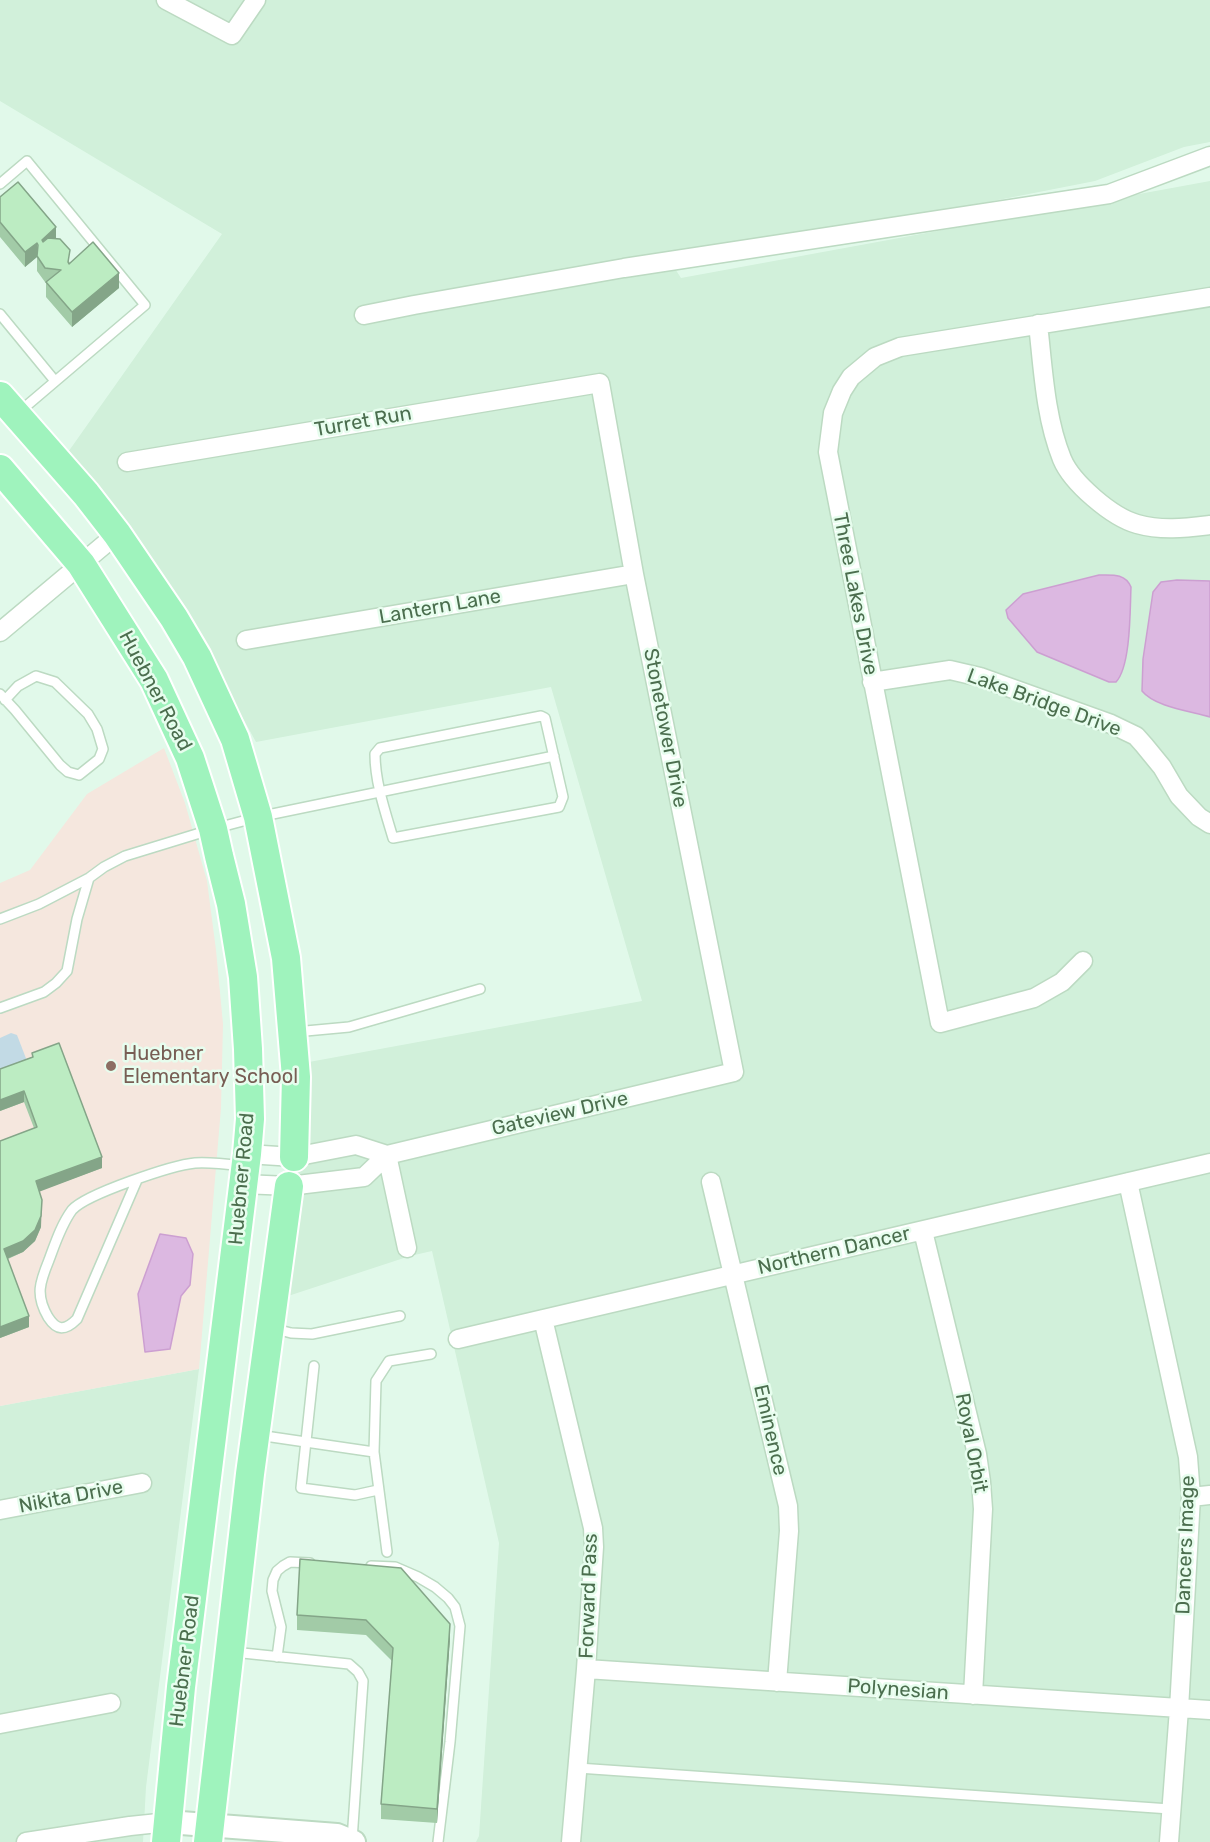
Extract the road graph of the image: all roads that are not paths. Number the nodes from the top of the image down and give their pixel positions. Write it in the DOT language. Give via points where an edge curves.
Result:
graph roads {
  1 [pos="166,0"];
  2 [pos="256,0"];
  3 [pos="1210,156"];
  4 [pos="0,184"];
  5 [pos="1210,297"];
  6 [pos="0,314"];
  7 [pos="364,315"];
  8 [pos="1038,324"];
  9 [pos="55,381"];
  10 [pos="600,382"];
  11 [pos="8,405"];
  12 [pos="127,462"];
  13 [pos="0,469"];
  14 [pos="1210,525"];
  15 [pos="117,534"];
  16 [pos="81,564"];
  17 [pos="634,574"];
  18 [pos="0,632"];
  19 [pos="246,640"];
  20 [pos="872,682"];
  21 [pos="3,697"];
  22 [pos="554,756"];
  23 [pos="380,792"];
  24 [pos="258,817"];
  25 [pos="1210,824"];
  26 [pos="213,829"];
  27 [pos="89,878"];
  28 [pos="0,919"];
  29 [pos="1083,961"];
  30 [pos="480,989"];
  31 [pos="0,1008"];
  32 [pos="293,1032"];
  33 [pos="734,1072"];
  34 [pos="387,1155"];
  35 [pos="294,1157"];
  36 [pos="1210,1163"];
  37 [pos="245,1168"];
  38 [pos="137,1180"];
  39 [pos="711,1182"];
  40 [pos="1128,1182"];
  41 [pos="289,1186"];
  42 [pos="923,1231"];
  43 [pos="407,1248"];
  44 [pos="733,1275"];
  45 [pos="400,1316"];
  46 [pos="543,1319"];
  47 [pos="269,1327"];
  48 [pos="458,1339"];
  49 [pos="431,1354"];
  50 [pos="314,1366"];
  51 [pos="256,1435"];
  52 [pos="306,1442"];
  53 [pos="374,1452"];
  54 [pos="142,1483"];
  55 [pos="378,1490"];
  56 [pos="1210,1495"];
  57 [pos="1191,1497"];
  58 [pos="0,1510"];
  59 [pos="387,1552"];
  60 [pos="325,1564"];
  61 [pos="360,1565"];
  62 [pos="230,1652"];
  63 [pos="277,1657"];
  64 [pos="586,1670"];
  65 [pos="777,1682"];
  66 [pos="973,1695"];
  67 [pos="111,1703"];
  68 [pos="1179,1709"];
  69 [pos="1210,1710"];
  70 [pos="0,1724"];
  71 [pos="578,1768"];
  72 [pos="1170,1809"];
  73 [pos="167,1832"];
  74 [pos="209,1833"];
  75 [pos="49,1840"];
  76 [pos="26,1842"];
  77 [pos="353,1842"];
  78 [pos="438,1842"];
  79 [pos="571,1842"];
  80 [pos="1169,1842"];
  1 -- 2 [label="street" via="232,35"];
  3 -- 7 [label="street" via="1109,194 624,268"];
  4 -- 9 [label="lane" via="27,161 145,305"];
  5 -- 8 [label="street, Three Lakes Drive"];
  6 -- 9 [label="lane"];
  8 -- 14 [label="street" via="1054,435 1063,461 1083,489 1135,524 1175,529"];
  8 -- 20 [label="street, Three Lakes Drive" via="900,347 875,357 851,377 842,391 833,413 828,452"];
  9 -- 11 [label="lane"];
  10 -- 12 [label="street, Turret Run"];
  10 -- 17 [label="street, Stonetower Drive"];
  11 -- 15 [label="main road"];
  13 -- 16 [label="main road, Huebner Road"];
  15 -- 16 [label="street"];
  15 -- 24 [label="main road" via="197,657 235,740"];
  16 -- 18 [label="street"];
  16 -- 26 [label="main road, Huebner Road" via="154,680 190,758"];
  17 -- 19 [label="street, Lantern Lane"];
  17 -- 33 [label="street, Stonetower Drive"];
  20 -- 25 [label="street, Lake Bridge Drive" via="950,670 981,677 1111,724 1136,736 1162,767 1179,796"];
  20 -- 29 [label="street, Three Lakes Drive" via="940,1023 1034,998 1062,982"];
  21 -- 21 [label="lane" via="68,772 79,775 99,759 103,749 97,729 88,714 55,682 36,676"];
  22 -- 23 [label="lane"];
  22 -- 23 [label="lane" via="545,718 541,716 380,748 375,754"];
  22 -- 23 [label="lane" via="563,797 558,807 393,838"];
  23 -- 24 [label="lane"];
  24 -- 26 [label="lane"];
  24 -- 32 [label="main road" via="286,958"];
  26 -- 27 [label="lane" via="125,856"];
  26 -- 37 [label="main road, Huebner Road" via="243,977 250,1119"];
  27 -- 28 [label="lane"];
  27 -- 31 [label="lane" via="67,971 44,992"];
  30 -- 32 [label="lane" via="349,1027"];
  32 -- 35 [label="main road"];
  33 -- 34 [label="street, Gateview Drive"];
  34 -- 35 [label="street" via="357,1145"];
  34 -- 41 [label="street" via="364,1177"];
  34 -- 43 [label="street"];
  35 -- 37 [label="street"];
  36 -- 40 [label="street, Northern Dancer"];
  37 -- 38 [label="lane" via="219,1162 196,1163"];
  37 -- 41 [label="street"];
  37 -- 73 [label="main road, Huebner Road" via="181,1687"];
  38 -- 38 [label="lane" via="91,1196 73,1209 40,1283 44,1310 53,1324 63,1328 77,1319"];
  39 -- 44 [label="street, Eminence"];
  40 -- 42 [label="street, Northern Dancer"];
  40 -- 57 [label="street, Dancers Image" via="1188,1457"];
  41 -- 47 [label="main road"];
  42 -- 44 [label="street, Northern Dancer"];
  42 -- 66 [label="street, Royal Orbit" via="981,1482 983,1509"];
  44 -- 46 [label="street, Northern Dancer"];
  44 -- 65 [label="street, Eminence" via="788,1506"];
  45 -- 47 [label="lane" via="312,1334"];
  46 -- 48 [label="street, Northern Dancer"];
  46 -- 64 [label="street, Forward Pass" via="593,1528"];
  47 -- 51 [label="main road"];
  49 -- 53 [label="lane" via="389,1361 376,1381"];
  50 -- 52 [label="lane"];
  51 -- 52 [label="lane"];
  51 -- 62 [label="main road"];
  52 -- 53 [label="lane"];
  52 -- 55 [label="lane" via="301,1488 355,1495"];
  53 -- 55 [label="lane"];
  54 -- 58 [label="street, Nikita Drive"];
  55 -- 59 [label="lane"];
  56 -- 57 [label="street"];
  57 -- 68 [label="street, Dancers Image"];
  60 -- 63 [label="lane" via="290,1562 277,1571 272,1591 282,1627"];
  61 -- 78 [label="lane" via="395,1567 418,1577 448,1598 458,1617 452,1730"];
  62 -- 63 [label="lane"];
  62 -- 74 [label="main road"];
  63 -- 77 [label="lane" via="349,1664 363,1681"];
  64 -- 65 [label="street, Polynesian"];
  64 -- 71 [label="street, Forward Pass"];
  65 -- 66 [label="street, Polynesian"];
  66 -- 68 [label="street, Polynesian"];
  67 -- 70 [label="street"];
  68 -- 69 [label="street, Polynesian"];
  68 -- 72 [label="street, Dancers Image"];
  71 -- 72 [label="lane"];
  71 -- 79 [label="street, Forward Pass"];
  72 -- 80 [label="street, Dancers Image"];
  73 -- 74 [label="street"];
  73 -- 75 [label="street" via="130,1826"];
  74 -- 77 [label="street" via="337,1835"];
  75 -- 76 [label="street"];
}
